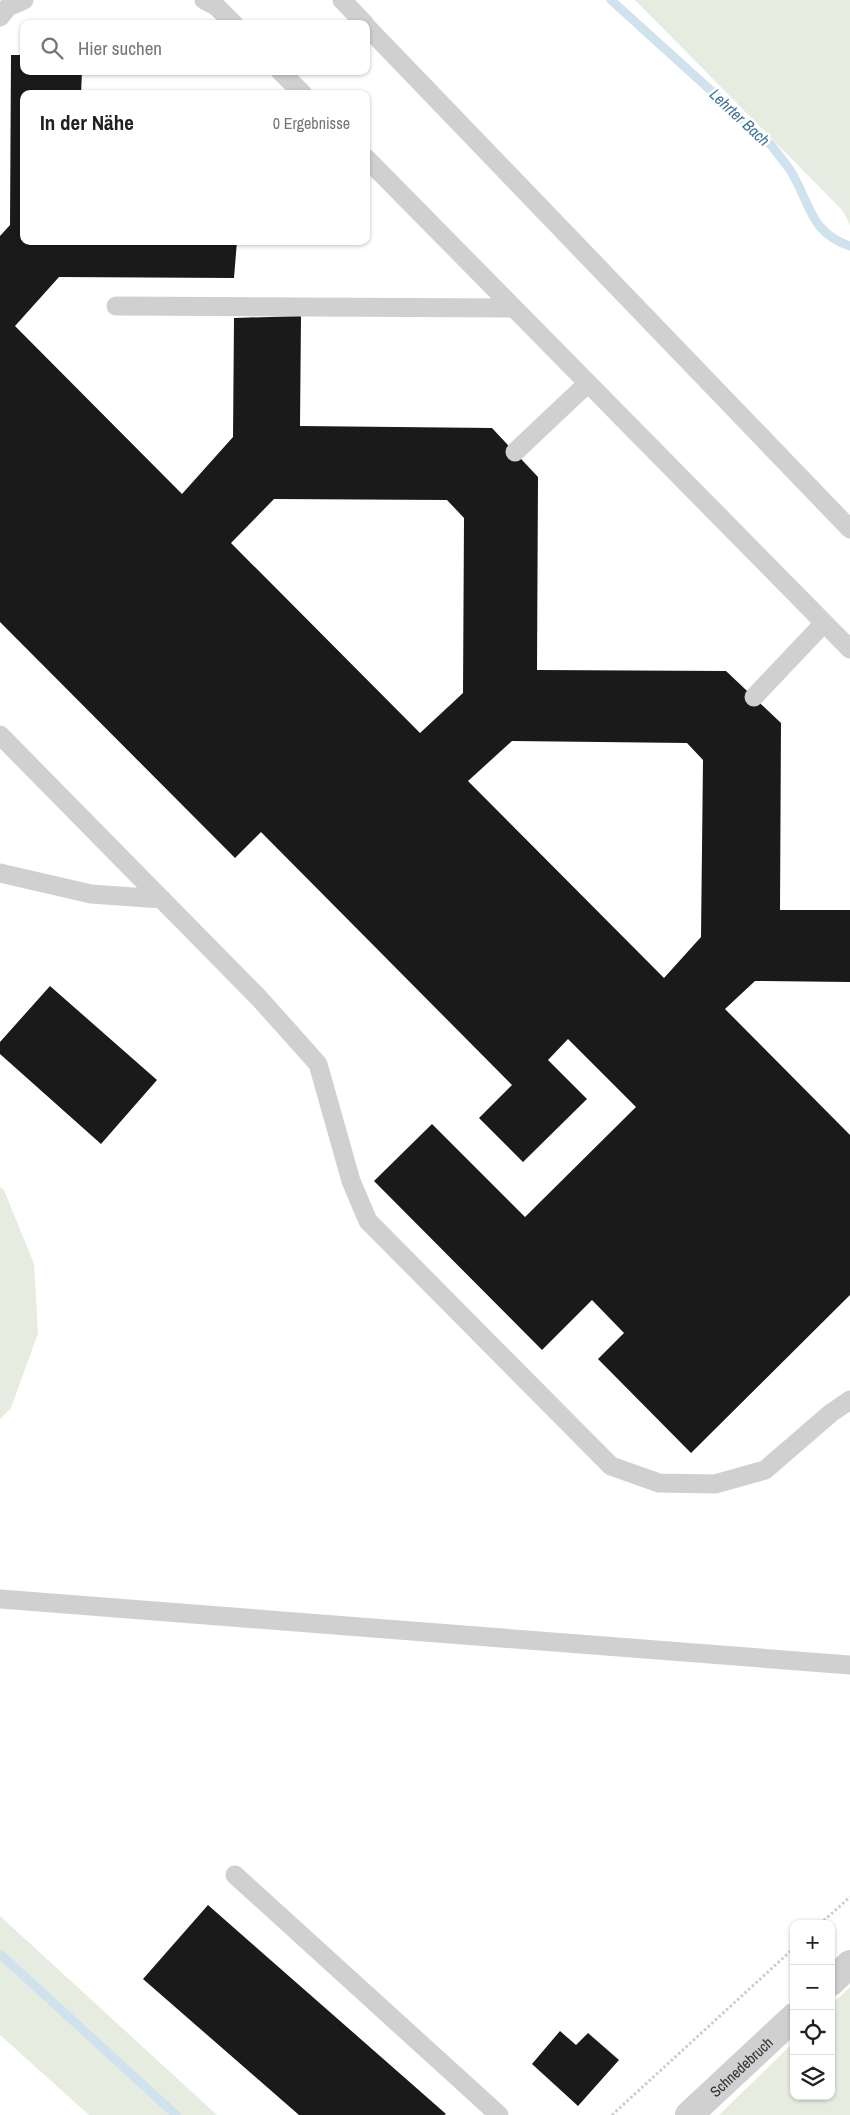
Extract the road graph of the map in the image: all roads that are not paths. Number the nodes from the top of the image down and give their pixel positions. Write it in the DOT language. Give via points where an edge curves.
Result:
graph roads {
  1 [pos="24,0"];
  2 [pos="204,0"];
  3 [pos="342,0"];
  4 [pos="0,17"];
  5 [pos="230,20"];
  6 [pos="360,20"];
  7 [pos="370,30"];
  8 [pos="284,75"];
  9 [pos="299,90"];
  10 [pos="370,162"];
  11 [pos="116,306"];
  12 [pos="514,308"];
  13 [pos="588,383"];
  14 [pos="515,452"];
  15 [pos="850,529"];
  16 [pos="824,623"];
  17 [pos="850,649"];
  18 [pos="754,697"];
  19 [pos="0,735"];
  20 [pos="0,873"];
  21 [pos="162,900"];
  22 [pos="850,1400"];
  23 [pos="0,1599"];
  24 [pos="850,1666"];
  25 [pos="235,1876"];
  26 [pos="850,1964"];
  27 [pos="835,1978"];
  28 [pos="790,2021"];
  29 [pos="499,2115"];
  30 [pos="689,2115"];
  1 -- 4 [label="lane" via="8,7"];
  2 -- 5 [label="lane"];
  3 -- 6 [label="lane"];
  7 -- 15 [label="lane"];
  8 -- 9 [label="lane"];
  10 -- 12 [label="lane"];
  11 -- 12 [label="lane"];
  12 -- 13 [label="lane"];
  13 -- 14 [label="lane"];
  13 -- 16 [label="lane"];
  16 -- 17 [label="lane"];
  16 -- 18 [label="lane"];
  19 -- 21 [label="lane"];
  20 -- 21 [label="lane" via="91,894"];
  21 -- 22 [label="lane" via="318,1064 351,1181 368,1220 611,1466 659,1483 715,1484 765,1470"];
  23 -- 24 [label="lane"];
  25 -- 29 [label="lane"];
  26 -- 27 [label="street"];
  28 -- 30 [label="street, Schnedebruch"];
}
